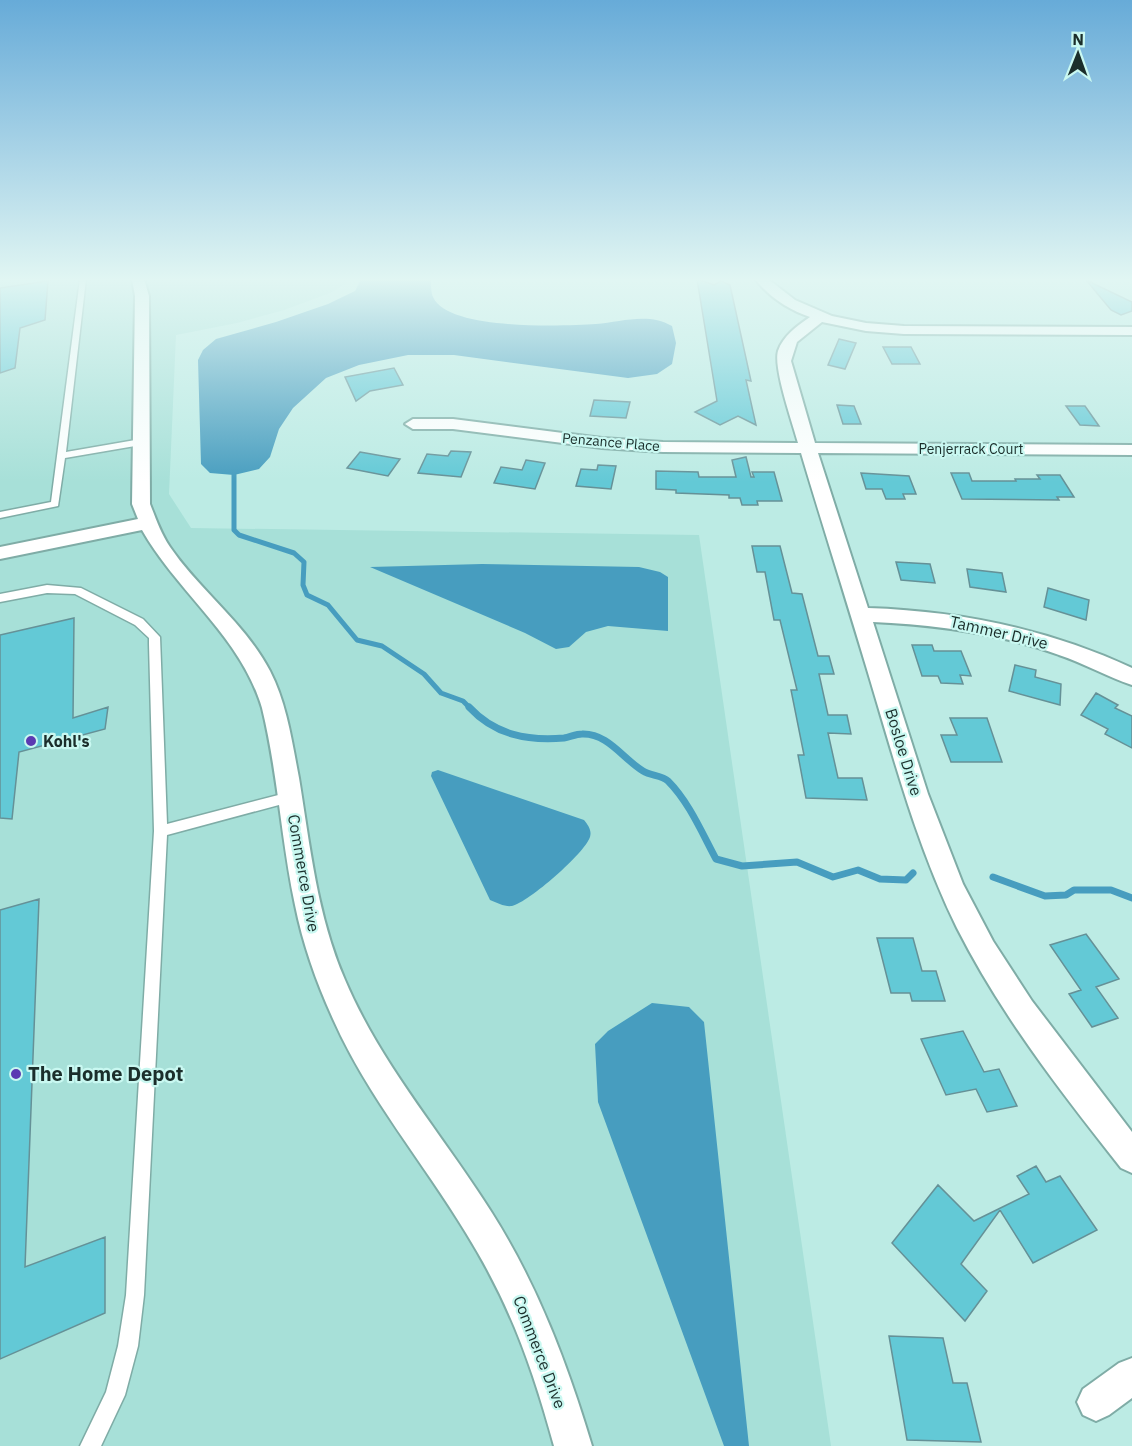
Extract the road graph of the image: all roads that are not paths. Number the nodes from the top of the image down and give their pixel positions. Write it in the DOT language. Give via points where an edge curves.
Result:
graph roads {
  1 [pos="75,346"];
  2 [pos="142,346"];
  3 [pos="787,346"];
  4 [pos="413,424"];
  5 [pos="141,442"];
  6 [pos="810,447"];
  7 [pos="1132,450"];
  8 [pos="62,456"];
  9 [pos="0,515"];
  10 [pos="146,523"];
  11 [pos="0,554"];
  12 [pos="0,598"];
  13 [pos="861,615"];
  14 [pos="1132,677"];
  15 [pos="290,798"];
  16 [pos="161,831"];
  17 [pos="1132,1156"];
  18 [pos="1132,1376"];
  19 [pos="1096,1402"];
  20 [pos="90,1446"];
  21 [pos="573,1446"];
  1 -- 8 [label="lane"];
  2 -- 5 [label="street, Commerce Drive"];
  3 -- 6 [label="street, Bosloe Drive" via="784,357"];
  4 -- 6 [label="street, Penzance Place" via="453,423 663,447"];
  5 -- 8 [label="lane"];
  5 -- 10 [label="street, Commerce Drive" via="141,504"];
  6 -- 7 [label="street, Penjerrack Court"];
  6 -- 13 [label="street, Bosloe Drive"];
  8 -- 9 [label="lane" via="55,504"];
  10 -- 11 [label="street"];
  10 -- 15 [label="street, Commerce Drive" via="162,550 258,669 275,711"];
  12 -- 16 [label="lane" via="46,588 77,591 139,622 154,637"];
  13 -- 14 [label="street, Tammer Drive" via="952,620 1001,630 1066,649"];
  13 -- 17 [label="street, Bosloe Drive" via="926,822 967,919 1026,1017"];
  15 -- 16 [label="lane"];
  15 -- 21 [label="street, Commerce Drive" via="311,920 330,982 373,1063 478,1221 523,1302"];
  16 -- 20 [label="lane" via="135,1295 128,1346 115,1395"];
  18 -- 19 [label="street"];
}
